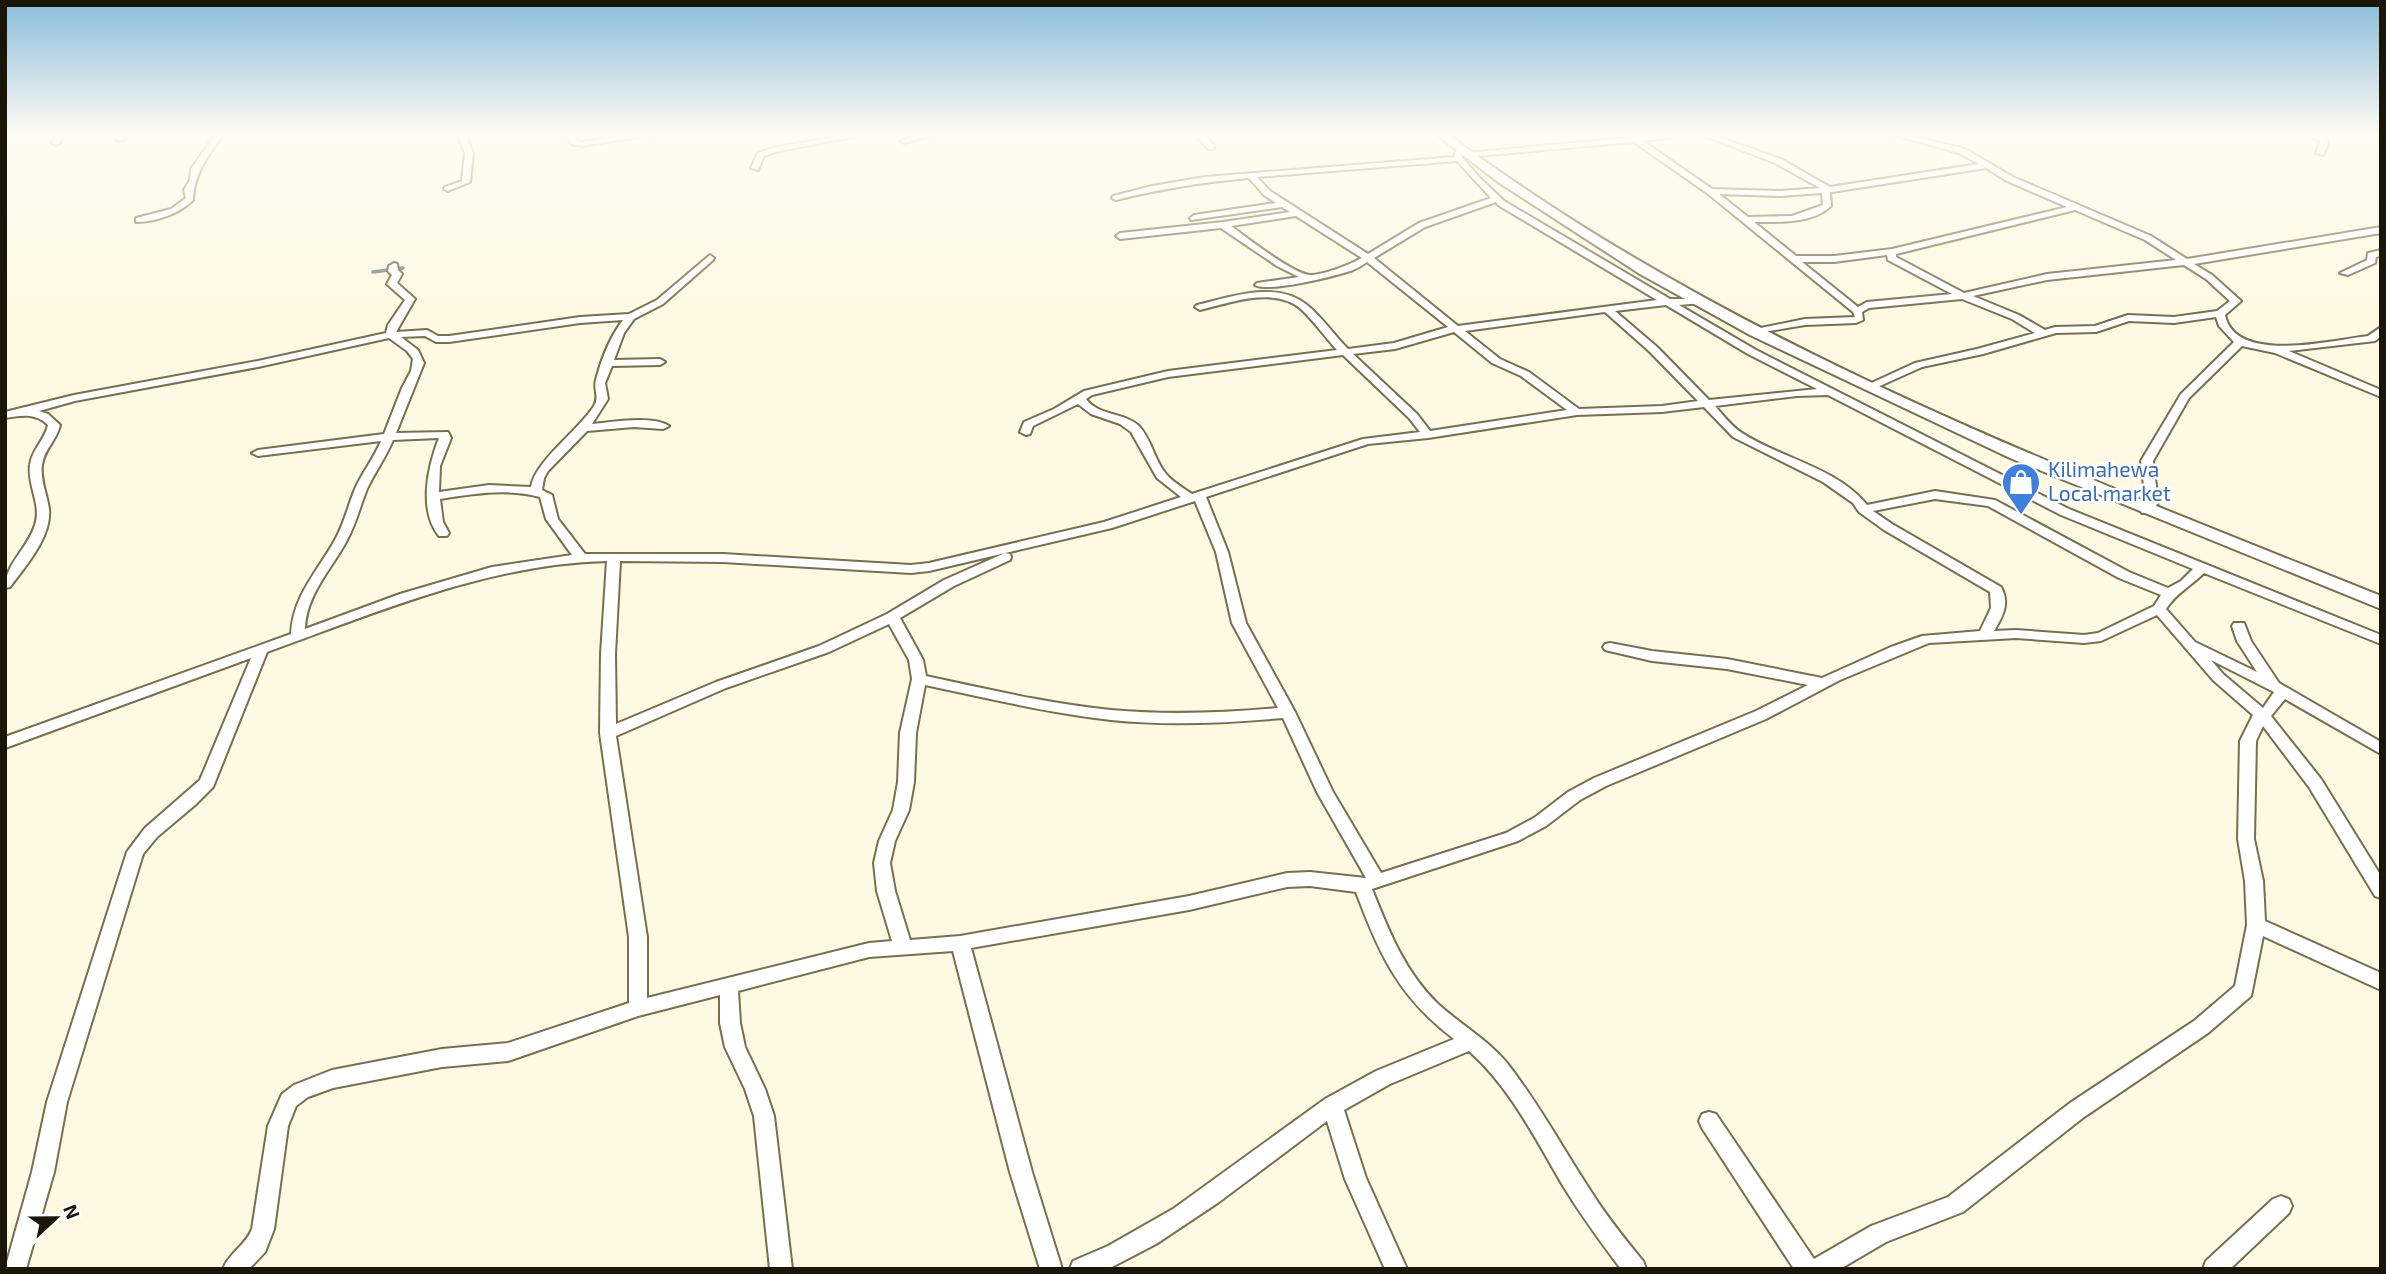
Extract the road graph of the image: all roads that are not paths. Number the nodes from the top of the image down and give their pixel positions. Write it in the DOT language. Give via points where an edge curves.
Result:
graph roads {
  1 [pos="189,194"];
  2 [pos="1130,194"];
  3 [pos="1269,194"];
  4 [pos="1493,194"];
  5 [pos="1524,194"];
  6 [pos="1714,194"];
  7 [pos="1746,194"];
  8 [pos="1800,194"];
  9 [pos="1827,194"];
  10 [pos="2045,194"];
  11 [pos="1116,198"];
  12 [pos="1497,199"];
  13 [pos="1283,204"];
  14 [pos="2076,207"];
  15 [pos="1297,213"];
  16 [pos="1185,219"];
  17 [pos="139,220"];
  18 [pos="1747,220"];
  19 [pos="1223,225"];
  20 [pos="2381,230"];
  21 [pos="1120,236"];
  22 [pos="1892,252"];
  23 [pos="2381,253"];
  24 [pos="710,258"];
  25 [pos="1368,258"];
  26 [pos="1794,259"];
  27 [pos="2185,262"];
  28 [pos="393,268"];
  29 [pos="2344,273"];
  30 [pos="1306,277"];
  31 [pos="1260,285"];
  32 [pos="1962,296"];
  33 [pos="1699,301"];
  34 [pos="1669,302"];
  35 [pos="1200,307"];
  36 [pos="1608,310"];
  37 [pos="1857,311"];
  38 [pos="2220,314"];
  39 [pos="631,317"];
  40 [pos="1459,329"];
  41 [pos="2381,330"];
  42 [pos="1755,332"];
  43 [pos="2044,334"];
  44 [pos="391,335"];
  45 [pos="2376,339"];
  46 [pos="2240,342"];
  47 [pos="1343,350"];
  48 [pos="2278,350"];
  49 [pos="660,362"];
  50 [pos="607,363"];
  51 [pos="1871,387"];
  52 [pos="1831,392"];
  53 [pos="2381,394"];
  54 [pos="1080,397"];
  55 [pos="1707,403"];
  56 [pos="1577,412"];
  57 [pos="11,414"];
  58 [pos="663,426"];
  59 [pos="584,428"];
  60 [pos="1026,432"];
  61 [pos="1428,435"];
  62 [pos="387,437"];
  63 [pos="258,453"];
  64 [pos="536,491"];
  65 [pos="432,497"];
  66 [pos="1195,497"];
  67 [pos="1863,509"];
  68 [pos="2147,510"];
  69 [pos="443,533"];
  70 [pos="1017,547"];
  71 [pos="581,558"];
  72 [pos="614,558"];
  73 [pos="2201,568"];
  74 [pos="5,584"];
  75 [pos="2169,593"];
  76 [pos="2381,603"];
  77 [pos="2159,610"];
  78 [pos="892,617"];
  79 [pos="2239,626"];
  80 [pos="298,635"];
  81 [pos="1984,636"];
  82 [pos="2381,640"];
  83 [pos="2191,644"];
  84 [pos="1610,647"];
  85 [pos="262,648"];
  86 [pos="919,679"];
  87 [pos="1824,683"];
  88 [pos="2278,689"];
  89 [pos="1288,712"];
  90 [pos="2262,714"];
  91 [pos="608,733"];
  92 [pos="5,743"];
  93 [pos="2381,749"];
  94 [pos="1370,884"];
  95 [pos="2381,891"];
  96 [pos="2256,925"];
  97 [pos="960,943"];
  98 [pos="903,947"];
  99 [pos="2381,982"];
  100 [pos="729,985"];
  101 [pos="638,1008"];
  102 [pos="1472,1041"];
  103 [pos="1332,1105"];
  104 [pos="1709,1121"];
  105 [pos="2281,1206"];
  106 [pos="15,1269"];
  107 [pos="234,1269"];
  108 [pos="781,1269"];
  109 [pos="1051,1269"];
  110 [pos="1082,1269"];
  111 [pos="1396,1269"];
  112 [pos="1634,1269"];
  113 [pos="1807,1269"];
  114 [pos="1818,1269"];
  115 [pos="2214,1269"];
  1 -- 17 [label="street" via="187,202 166,214"];
  2 -- 11 [label="street"];
  3 -- 13 [label="street"];
  4 -- 12 [label="street"];
  5 -- 33 [label="main road"];
  6 -- 18 [label="street"];
  7 -- 8 [label="street"];
  9 -- 18 [label="street" via="1823,209 1793,219"];
  10 -- 14 [label="street"];
  12 -- 25 [label="street" via="1422,225"];
  12 -- 34 [label="street"];
  13 -- 15 [label="street"];
  13 -- 16 [label="street"];
  14 -- 22 [label="street"];
  14 -- 27 [label="street" via="2148,238"];
  15 -- 19 [label="street"];
  15 -- 25 [label="street"];
  18 -- 26 [label="street"];
  19 -- 21 [label="street"];
  19 -- 30 [label="street"];
  20 -- 27 [label="street"];
  22 -- 26 [label="street"];
  22 -- 32 [label="street" via="1891,258"];
  23 -- 29 [label="street"];
  24 -- 39 [label="street" via="660,302"];
  25 -- 30 [label="street" via="1351,268"];
  25 -- 40 [label="street"];
  26 -- 37 [label="street"];
  27 -- 32 [label="street" via="2047,277"];
  27 -- 38 [label="street" via="2235,298"];
  28 -- 44 [label="street" via="397,274 391,284 410,299"];
  30 -- 31 [label="street"];
  32 -- 37 [label="street" via="1867,305"];
  32 -- 43 [label="street" via="2027,321"];
  33 -- 34 [label="street"];
  33 -- 42 [label="main road"];
  34 -- 36 [label="street"];
  34 -- 52 [label="street"];
  35 -- 47 [label="street" via="1255,295 1285,296 1303,306"];
  36 -- 40 [label="street"];
  36 -- 55 [label="street"];
  37 -- 42 [label="street" via="1860,318 1856,320 1805,322"];
  38 -- 43 [label="street" via="2174,320 2128,318 2102,328"];
  38 -- 46 [label="street" via="2222,324"];
  39 -- 44 [label="street" via="449,339 427,333"];
  39 -- 50 [label="street" via="614,341"];
  40 -- 47 [label="street" via="1395,346"];
  40 -- 56 [label="street" via="1496,362 1525,374"];
  41 -- 45 [label="street"];
  42 -- 51 [label="main road"];
  43 -- 51 [label="street" via="1919,365"];
  44 -- 57 [label="street"];
  44 -- 62 [label="street" via="414,351 419,363"];
  45 -- 48 [label="street"];
  46 -- 48 [label="street"];
  46 -- 68 [label="street" via="2176,409 2147,461 2152,503"];
  47 -- 54 [label="street" via="1168,374"];
  47 -- 61 [label="street" via="1385,387"];
  48 -- 53 [label="street"];
  49 -- 50 [label="street"];
  50 -- 59 [label="street" via="600,383 603,399"];
  51 -- 68 [label="main road"];
  52 -- 55 [label="street"];
  52 -- 73 [label="street" via="2065,512"];
  54 -- 60 [label="street" via="1028,424"];
  54 -- 66 [label="street" via="1091,409 1134,428 1162,476"];
  55 -- 56 [label="street"];
  55 -- 67 [label="street" via="1737,435 1818,473"];
  56 -- 61 [label="street"];
  57 -- 74 [label="street" via="46,416 54,430 36,460 34,484 43,521 20,568"];
  58 -- 59 [label="street"];
  59 -- 64 [label="street" via="544,469"];
  61 -- 66 [label="street" via="1367,441"];
  62 -- 63 [label="street"];
  62 -- 65 [label="street" via="445,436 432,468"];
  62 -- 80 [label="street" via="346,532 300,609"];
  64 -- 65 [label="street" via="499,489"];
  64 -- 71 [label="street" via="546,495 552,519"];
  65 -- 69 [label="street"];
  66 -- 70 [label="street"];
  66 -- 89 [label="street" via="1222,552 1239,623"];
  67 -- 75 [label="street" via="1935,495 1990,503 2124,575"];
  67 -- 81 [label="street" via="1996,590 1999,609"];
  68 -- 76 [label="main road"];
  70 -- 72 [label="street" via="911,569 723,558"];
  70 -- 78 [label="street"];
  71 -- 72 [label="street"];
  71 -- 80 [label="street" via="458,579"];
  72 -- 91 [label="street"];
  73 -- 75 [label="street"];
  73 -- 82 [label="street"];
  75 -- 77 [label="street"];
  77 -- 81 [label="street" via="2101,637"];
  77 -- 83 [label="street"];
  78 -- 86 [label="street" via="916,660"];
  78 -- 91 [label="street" via="824,649 721,685"];
  79 -- 88 [label="street" via="2244,641"];
  80 -- 85 [label="street"];
  81 -- 87 [label="street" via="1927,639"];
  83 -- 88 [label="street"];
  83 -- 90 [label="street" via="2218,677"];
  84 -- 87 [label="street"];
  85 -- 92 [label="street"];
  85 -- 106 [label="street" via="207,783 197,796 151,830 135,852 57,1102"];
  86 -- 89 [label="street" via="1002,698 1137,717"];
  86 -- 98 [label="street" via="908,733 901,810 882,863"];
  87 -- 94 [label="street" via="1761,715 1600,782 1512,837"];
  88 -- 90 [label="street" via="2273,706"];
  88 -- 93 [label="street"];
  89 -- 94 [label="street"];
  90 -- 95 [label="street" via="2315,783"];
  90 -- 96 [label="street" via="2248,741 2246,789 2246,839"];
  91 -- 101 [label="street" via="638,937"];
  94 -- 97 [label="street" via="1287,880 1189,903"];
  94 -- 102 [label="street" via="1378,932 1402,974 1433,1011"];
  96 -- 99 [label="street"];
  96 -- 114 [label="street" via="2244,990 2201,1027 2077,1110 1955,1205 1880,1234"];
  97 -- 98 [label="street"];
  97 -- 109 [label="street"];
  98 -- 100 [label="street" via="869,950"];
  100 -- 101 [label="street"];
  100 -- 108 [label="street" via="735,1047 764,1116"];
  101 -- 107 [label="street" via="508,1052 387,1068 332,1079 301,1091 289,1100 278,1126 263,1229 257,1244"];
  102 -- 103 [label="street" via="1374,1080"];
  102 -- 112 [label="street" via="1527,1108"];
  103 -- 110 [label="street" via="1164,1228 1114,1257"];
  103 -- 111 [label="street" via="1356,1179"];
  104 -- 113 [label="street"];
  105 -- 115 [label="street"];
}
